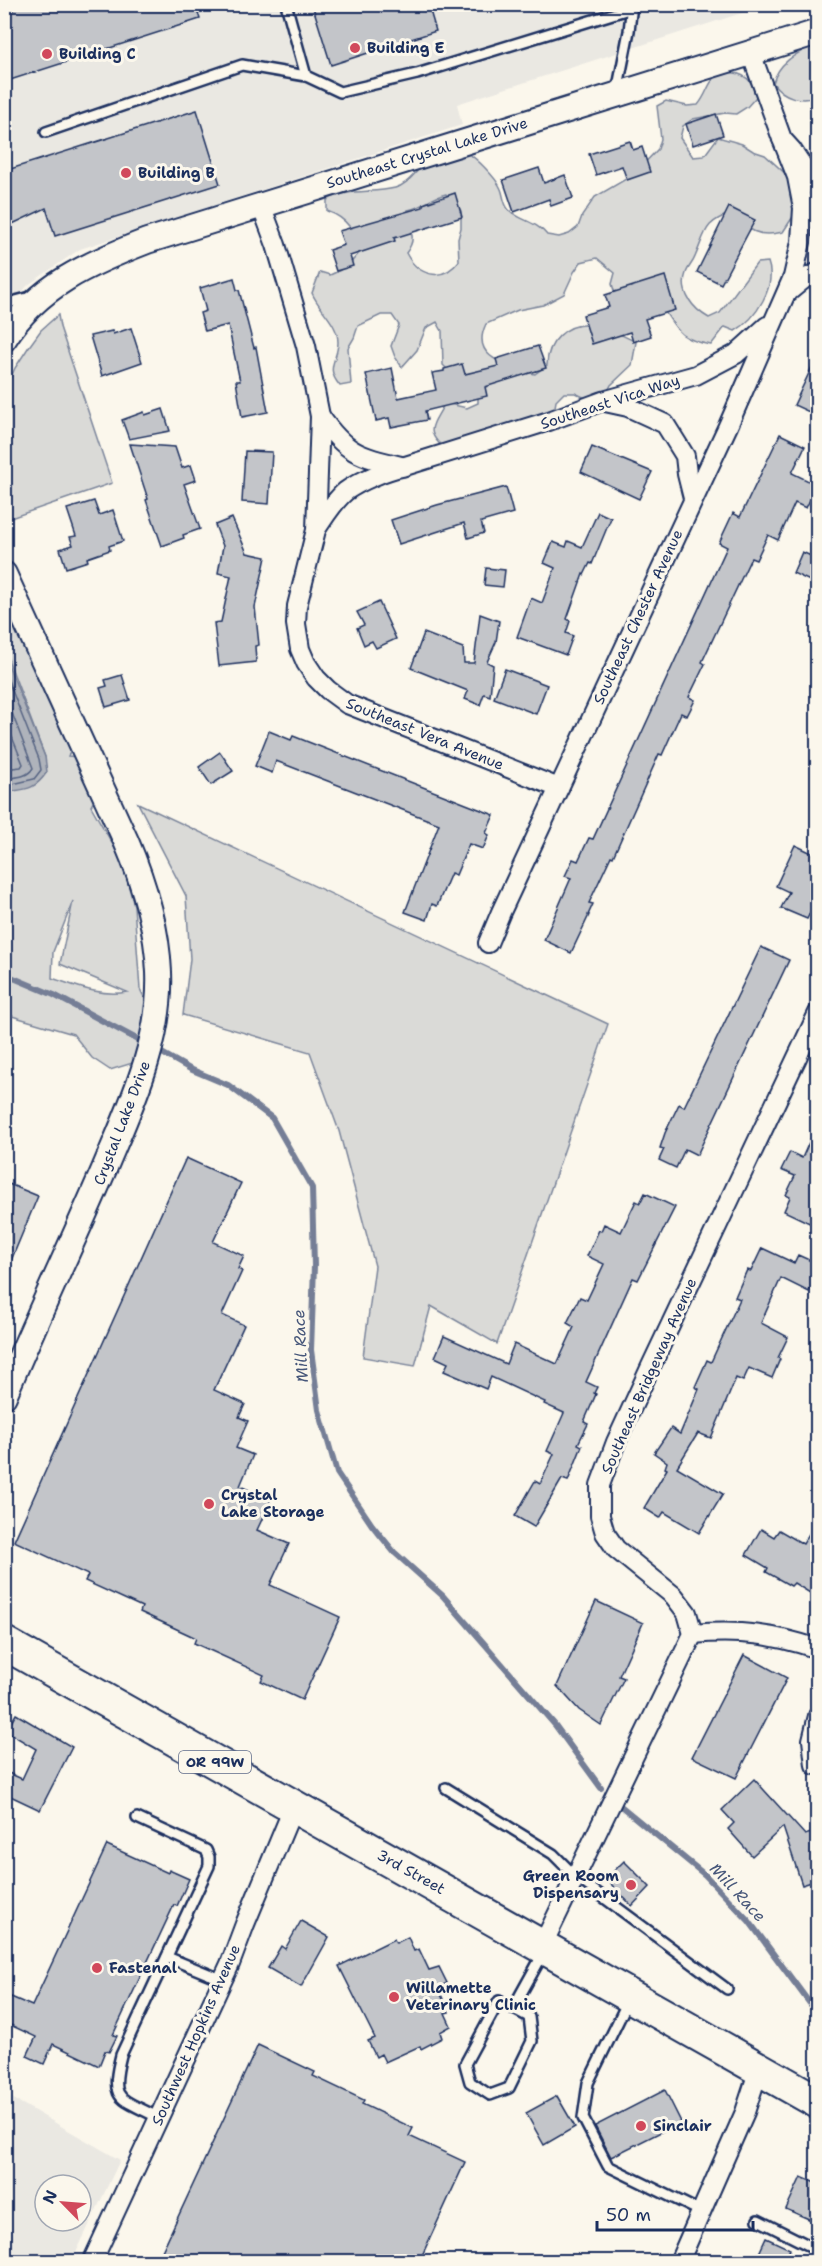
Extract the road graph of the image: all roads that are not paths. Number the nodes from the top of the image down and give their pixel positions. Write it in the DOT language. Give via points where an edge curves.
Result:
graph roads {
  1 [pos="286,4"];
  2 [pos="632,6"];
  3 [pos="818,32"];
  4 [pos="751,53"];
  5 [pos="306,76"];
  6 [pos="616,94"];
  7 [pos="46,132"];
  8 [pos="782,139"];
  9 [pos="818,189"];
  10 [pos="261,205"];
  11 [pos="818,272"];
  12 [pos="788,291"];
  13 [pos="45,293"];
  14 [pos="4,304"];
  15 [pos="4,339"];
  16 [pos="603,401"];
  17 [pos="320,416"];
  18 [pos="402,467"];
  19 [pos="693,498"];
  20 [pos="316,530"];
  21 [pos="4,574"];
  22 [pos="559,788"];
  23 [pos="488,943"];
  24 [pos="818,1013"];
  25 [pos="6,1386"];
  26 [pos="693,1634"];
  27 [pos="4,1643"];
  28 [pos="818,1648"];
  29 [pos="818,1716"];
  30 [pos="815,1765"];
  31 [pos="446,1788"];
  32 [pos="294,1806"];
  33 [pos="136,1818"];
  34 [pos="576,1877"];
  35 [pos="544,1947"];
  36 [pos="167,1956"];
  37 [pos="223,1980"];
  38 [pos="727,1989"];
  39 [pos="630,1996"];
  40 [pos="513,2008"];
  41 [pos="759,2069"];
  42 [pos="818,2102"];
  43 [pos="159,2118"];
  44 [pos="702,2212"];
  45 [pos="758,2220"];
  46 [pos="818,2250"];
  47 [pos="92,2262"];
  48 [pos="679,2262"];
  1 -- 5 [label="lane"];
  2 -- 5 [label="lane" via="417,74 340,92"];
  2 -- 6 [label="lane"];
  3 -- 4 [label="street, Southeast Crystal Lake Drive"];
  4 -- 6 [label="street, Southeast Crystal Lake Drive"];
  4 -- 8 [label="street, Southeast Chester Avenue"];
  5 -- 7 [label="lane" via="242,65"];
  6 -- 10 [label="street, Southeast Crystal Lake Drive"];
  8 -- 9 [label="street"];
  8 -- 12 [label="street, Southeast Chester Avenue" via="798,177 802,208 799,254"];
  10 -- 13 [label="street, Southeast Crystal Lake Drive" via="96,261"];
  10 -- 17 [label="street, Southeast Vera Avenue" via="306,346"];
  11 -- 12 [label="street"];
  12 -- 16 [label="street, Southeast Vica Way" via="769,324 727,360 696,375"];
  12 -- 19 [label="street, Southeast Chester Avenue"];
  13 -- 14 [label="lane"];
  13 -- 15 [label="street"];
  16 -- 18 [label="street, Southeast Vica Way"];
  16 -- 19 [label="street" via="628,407 665,424 685,456"];
  17 -- 18 [label="street" via="346,448"];
  17 -- 20 [label="street, Southeast Vera Avenue"];
  18 -- 20 [label="street, Southeast Vica Way" via="389,469 346,491"];
  19 -- 22 [label="street, Southeast Chester Avenue"];
  20 -- 22 [label="street, Southeast Vera Avenue" via="296,624 300,649 316,678 348,704"];
  21 -- 25 [label="street, Crystal Lake Drive" via="143,884 159,973 155,1027 146,1066 85,1215"];
  22 -- 23 [label="street, Southeast Chester Avenue"];
  24 -- 26 [label="street, Southeast Bridgeway Avenue" via="632,1408 600,1485 600,1516 605,1533 616,1549 674,1596 687,1613"];
  26 -- 28 [label="street" via="762,1634"];
  26 -- 34 [label="street"];
  27 -- 32 [label="highway, 3rd Street / OR 99W"];
  29 -- 30 [label="street" via="812,1740"];
  31 -- 34 [label="lane" via="553,1854"];
  32 -- 35 [label="highway, 3rd Street / OR 99W"];
  32 -- 37 [label="street, Southwest Hopkins Avenue"];
  33 -- 36 [label="lane" via="206,1850 209,1857 209,1866"];
  34 -- 35 [label="street"];
  34 -- 38 [label="lane"];
  35 -- 39 [label="highway, 3rd Street / OR 99W"];
  35 -- 40 [label="lane"];
  36 -- 37 [label="lane"];
  36 -- 43 [label="lane" via="121,2055 115,2080 116,2092 122,2098"];
  37 -- 43 [label="street, Southwest Hopkins Avenue"];
  39 -- 41 [label="highway, 3rd Street / OR 99W"];
  39 -- 44 [label="lane" via="588,2083 583,2118 608,2166"];
  40 -- 40 [label="lane" via="499,2001 465,2064 470,2082 490,2094 509,2088 532,2041 529,2017"];
  41 -- 42 [label="highway, 3rd Street / OR 99W"];
  41 -- 44 [label="street"];
  43 -- 47 [label="street, Southwest Hopkins Avenue"];
  44 -- 48 [label="street"];
  45 -- 46 [label="lane"];
}
